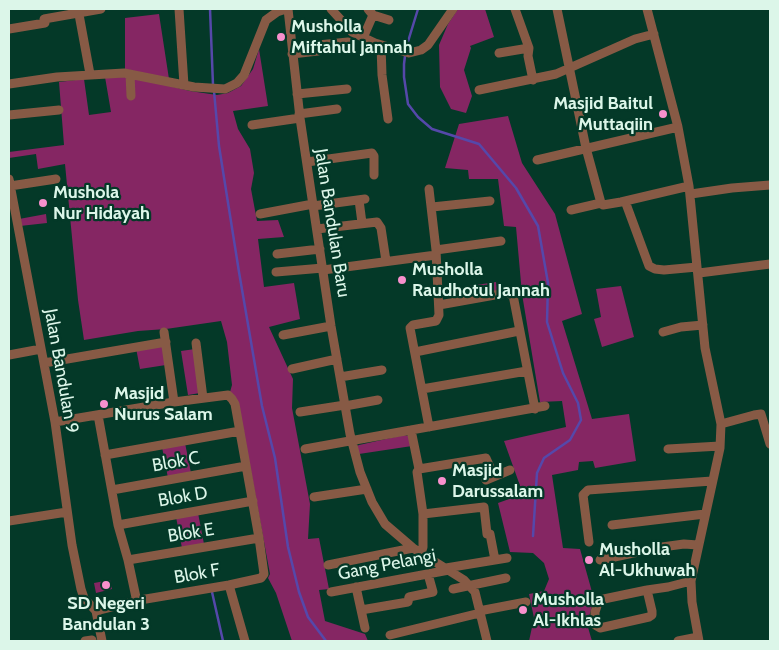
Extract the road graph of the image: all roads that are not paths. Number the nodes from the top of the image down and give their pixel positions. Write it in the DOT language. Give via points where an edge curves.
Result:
graph roads {
  1 [pos="101,9"];
  2 [pos="179,9"];
  3 [pos="287,9"];
  4 [pos="331,9"];
  5 [pos="453,9"];
  6 [pos="515,9"];
  7 [pos="557,9"];
  8 [pos="647,9"];
  9 [pos="79,11"];
  10 [pos="370,12"];
  11 [pos="389,20"];
  12 [pos="9,28"];
  13 [pos="654,34"];
  14 [pos="363,38"];
  15 [pos="348,42"];
  16 [pos="381,45"];
  17 [pos="528,48"];
  18 [pos="499,53"];
  19 [pos="292,54"];
  20 [pos="570,69"];
  21 [pos="90,74"];
  22 [pos="130,74"];
  23 [pos="533,80"];
  24 [pos="9,84"];
  25 [pos="184,85"];
  26 [pos="347,89"];
  27 [pos="479,90"];
  28 [pos="297,94"];
  29 [pos="131,96"];
  30 [pos="336,109"];
  31 [pos="59,110"];
  32 [pos="9,115"];
  33 [pos="300,116"];
  34 [pos="388,119"];
  35 [pos="252,125"];
  36 [pos="678,127"];
  37 [pos="586,148"];
  38 [pos="537,160"];
  39 [pos="307,162"];
  40 [pos="374,175"];
  41 [pos="56,179"];
  42 [pos="9,182"];
  43 [pos="770,185"];
  44 [pos="429,189"];
  45 [pos="690,190"];
  46 [pos="490,201"];
  47 [pos="625,201"];
  48 [pos="601,204"];
  49 [pos="313,205"];
  50 [pos="432,207"];
  51 [pos="571,210"];
  52 [pos="260,214"];
  53 [pos="362,223"];
  54 [pos="317,229"];
  55 [pos="501,241"];
  56 [pos="320,249"];
  57 [pos="436,252"];
  58 [pos="277,254"];
  59 [pos="386,261"];
  60 [pos="770,264"];
  61 [pos="323,269"];
  62 [pos="698,270"];
  63 [pos="276,272"];
  64 [pos="439,305"];
  65 [pos="703,325"];
  66 [pos="331,326"];
  67 [pos="519,331"];
  68 [pos="164,332"];
  69 [pos="663,332"];
  70 [pos="283,335"];
  71 [pos="166,342"];
  72 [pos="196,343"];
  73 [pos="41,349"];
  74 [pos="415,352"];
  75 [pos="9,356"];
  76 [pos="337,359"];
  77 [pos="44,363"];
  78 [pos="292,369"];
  79 [pos="382,370"];
  80 [pos="527,371"];
  81 [pos="340,377"];
  82 [pos="422,389"];
  83 [pos="202,398"];
  84 [pos="378,400"];
  85 [pos="174,402"];
  86 [pos="345,405"];
  87 [pos="545,406"];
  88 [pos="535,408"];
  89 [pos="300,412"];
  90 [pos="98,415"];
  91 [pos="54,422"];
  92 [pos="721,424"];
  93 [pos="429,427"];
  94 [pos="411,430"];
  95 [pos="240,431"];
  96 [pos="352,441"];
  97 [pos="770,444"];
  98 [pos="720,446"];
  99 [pos="305,448"];
  100 [pos="668,449"];
  101 [pos="106,455"];
  102 [pos="246,466"];
  103 [pos="418,469"];
  104 [pos="510,470"];
  105 [pos="712,481"];
  106 [pos="367,489"];
  107 [pos="112,490"];
  108 [pos="314,497"];
  109 [pos="252,502"];
  110 [pos="67,512"];
  111 [pos="423,514"];
  112 [pos="705,514"];
  113 [pos="9,521"];
  114 [pos="118,525"];
  115 [pos="612,525"];
  116 [pos="259,538"];
  117 [pos="589,542"];
  118 [pos="698,545"];
  119 [pos="417,550"];
  120 [pos="507,558"];
  121 [pos="128,560"];
  122 [pos="495,560"];
  123 [pos="600,560"];
  124 [pos="328,565"];
  125 [pos="447,569"];
  126 [pos="428,574"];
  127 [pos="506,578"];
  128 [pos="691,581"];
  129 [pos="229,585"];
  130 [pos="470,585"];
  131 [pos="356,587"];
  132 [pos="453,589"];
  133 [pos="647,590"];
  134 [pos="331,592"];
  135 [pos="137,602"];
  136 [pos="526,602"];
  137 [pos="361,610"];
  138 [pos="96,611"];
  139 [pos="480,612"];
  140 [pos="365,628"];
  141 [pos="390,635"];
  142 [pos="699,639"];
  143 [pos="96,640"];
  144 [pos="245,641"];
  145 [pos="487,641"];
  146 [pos="678,641"];
  1 -- 9 [label="street"];
  2 -- 25 [label="street"];
  3 -- 19 [label="street, Jalan Bandulan Baru"];
  3 -- 25 [label="street" via="273,14 264,24 240,81 218,89"];
  4 -- 14 [label="street" via="349,30"];
  5 -- 16 [label="street" via="421,50 407,52"];
  6 -- 17 [label="street"];
  7 -- 20 [label="street"];
  8 -- 13 [label="street"];
  9 -- 12 [label="street" via="44,19 44,23"];
  9 -- 21 [label="street"];
  10 -- 11 [label="street"];
  10 -- 14 [label="street"];
  13 -- 20 [label="street"];
  13 -- 36 [label="street"];
  14 -- 16 [label="street"];
  15 -- 19 [label="street" via="318,45 318,52"];
  16 -- 34 [label="street"];
  17 -- 18 [label="street"];
  17 -- 23 [label="street"];
  19 -- 28 [label="street, Jalan Bandulan Baru"];
  20 -- 23 [label="street"];
  20 -- 37 [label="street"];
  21 -- 22 [label="street"];
  21 -- 24 [label="street"];
  22 -- 25 [label="street"];
  22 -- 29 [label="street"];
  23 -- 27 [label="street"];
  26 -- 28 [label="street"];
  28 -- 33 [label="street, Jalan Bandulan Baru"];
  30 -- 33 [label="street"];
  31 -- 32 [label="street"];
  33 -- 35 [label="street"];
  33 -- 39 [label="street, Jalan Bandulan Baru"];
  36 -- 37 [label="street"];
  36 -- 45 [label="street"];
  37 -- 38 [label="street"];
  37 -- 48 [label="street"];
  39 -- 40 [label="street" via="372,154"];
  39 -- 49 [label="street, Jalan Bandulan Baru"];
  41 -- 42 [label="street"];
  42 -- 73 [label="street, Jalan Bandulan 9"];
  43 -- 45 [label="street"];
  44 -- 50 [label="street"];
  45 -- 47 [label="street"];
  45 -- 62 [label="street"];
  46 -- 50 [label="street"];
  47 -- 48 [label="street"];
  47 -- 62 [label="street" via="649,266 655,270"];
  48 -- 51 [label="street"];
  49 -- 52 [label="street"];
  49 -- 53 [label="street" via="362,200"];
  49 -- 54 [label="street, Jalan Bandulan Baru"];
  50 -- 57 [label="street"];
  53 -- 54 [label="street"];
  53 -- 59 [label="street" via="379,223"];
  54 -- 56 [label="street, Jalan Bandulan Baru"];
  55 -- 57 [label="street"];
  56 -- 58 [label="street"];
  56 -- 61 [label="street, Jalan Bandulan Baru"];
  57 -- 59 [label="street"];
  57 -- 64 [label="street"];
  59 -- 61 [label="street"];
  60 -- 62 [label="street"];
  61 -- 63 [label="street"];
  61 -- 66 [label="street, Jalan Bandulan Baru"];
  62 -- 65 [label="street"];
  64 -- 67 [label="street" via="510,293 514,297"];
  64 -- 74 [label="street" via="437,320 411,326"];
  65 -- 69 [label="street"];
  65 -- 92 [label="street"];
  66 -- 70 [label="street"];
  66 -- 76 [label="street, Jalan Bandulan Baru"];
  67 -- 74 [label="street"];
  67 -- 80 [label="street"];
  68 -- 71 [label="street"];
  71 -- 77 [label="street"];
  71 -- 85 [label="street"];
  72 -- 83 [label="street"];
  73 -- 75 [label="street"];
  73 -- 77 [label="street, Jalan Bandulan 9"];
  74 -- 82 [label="street"];
  76 -- 78 [label="street"];
  76 -- 81 [label="street, Jalan Bandulan Baru"];
  77 -- 91 [label="street, Jalan Bandulan 9"];
  79 -- 81 [label="street"];
  80 -- 82 [label="street"];
  80 -- 88 [label="street"];
  81 -- 86 [label="street, Jalan Bandulan Baru"];
  82 -- 93 [label="street"];
  83 -- 85 [label="street"];
  83 -- 95 [label="street" via="228,395 234,404"];
  84 -- 86 [label="street"];
  85 -- 90 [label="street"];
  86 -- 89 [label="street"];
  86 -- 96 [label="street, Jalan Bandulan Baru"];
  87 -- 88 [label="street"];
  88 -- 93 [label="street"];
  90 -- 91 [label="street"];
  90 -- 101 [label="street"];
  91 -- 110 [label="street, Jalan Bandulan 9"];
  92 -- 97 [label="street" via="761,414"];
  92 -- 98 [label="street"];
  93 -- 94 [label="street"];
  94 -- 96 [label="street"];
  94 -- 103 [label="street"];
  95 -- 101 [label="street"];
  95 -- 102 [label="street"];
  96 -- 99 [label="street"];
  96 -- 106 [label="street, Jalan Bandulan Baru"];
  98 -- 100 [label="street"];
  98 -- 105 [label="street"];
  101 -- 107 [label="street"];
  102 -- 107 [label="street, Blok C"];
  102 -- 109 [label="street"];
  103 -- 104 [label="street" via="486,458 490,478"];
  103 -- 111 [label="street"];
  105 -- 112 [label="street"];
  105 -- 117 [label="street" via="584,492"];
  106 -- 108 [label="street"];
  106 -- 119 [label="street, Jalan Bandulan Baru" via="385,524"];
  107 -- 114 [label="street"];
  109 -- 114 [label="street, Blok D"];
  109 -- 116 [label="street"];
  110 -- 113 [label="street"];
  110 -- 138 [label="street, Jalan Bandulan 9" via="82,595"];
  111 -- 119 [label="street" via="423,547"];
  111 -- 122 [label="street" via="484,507 487,534 490,534"];
  112 -- 115 [label="street"];
  112 -- 118 [label="street"];
  114 -- 121 [label="street"];
  116 -- 121 [label="street, Blok E"];
  116 -- 129 [label="street, Blok F" via="265,571 263,576"];
  118 -- 123 [label="street" via="662,547"];
  118 -- 128 [label="street"];
  119 -- 124 [label="street"];
  119 -- 125 [label="street, Jalan Bandulan Baru"];
  120 -- 122 [label="street, Gang Pelangi"];
  121 -- 135 [label="street"];
  122 -- 125 [label="street, Gang Pelangi"];
  125 -- 126 [label="street, Gang Pelangi"];
  125 -- 130 [label="street, Jalan Bandulan Baru"];
  126 -- 131 [label="street, Gang Pelangi"];
  126 -- 137 [label="street" via="433,592 409,597 408,602"];
  127 -- 130 [label="street"];
  128 -- 133 [label="street"];
  128 -- 142 [label="street"];
  129 -- 135 [label="street, Blok F"];
  129 -- 144 [label="street"];
  130 -- 132 [label="street"];
  130 -- 139 [label="street"];
  131 -- 134 [label="street, Gang Pelangi"];
  131 -- 137 [label="street"];
  133 -- 133 [label="street" via="599,600 595,625 600,628 649,617 652,611"];
  135 -- 138 [label="street, Blok F"];
  136 -- 139 [label="street"];
  137 -- 140 [label="street"];
  138 -- 143 [label="street"];
  139 -- 141 [label="street"];
  139 -- 145 [label="street"];
  142 -- 146 [label="street"];
}
